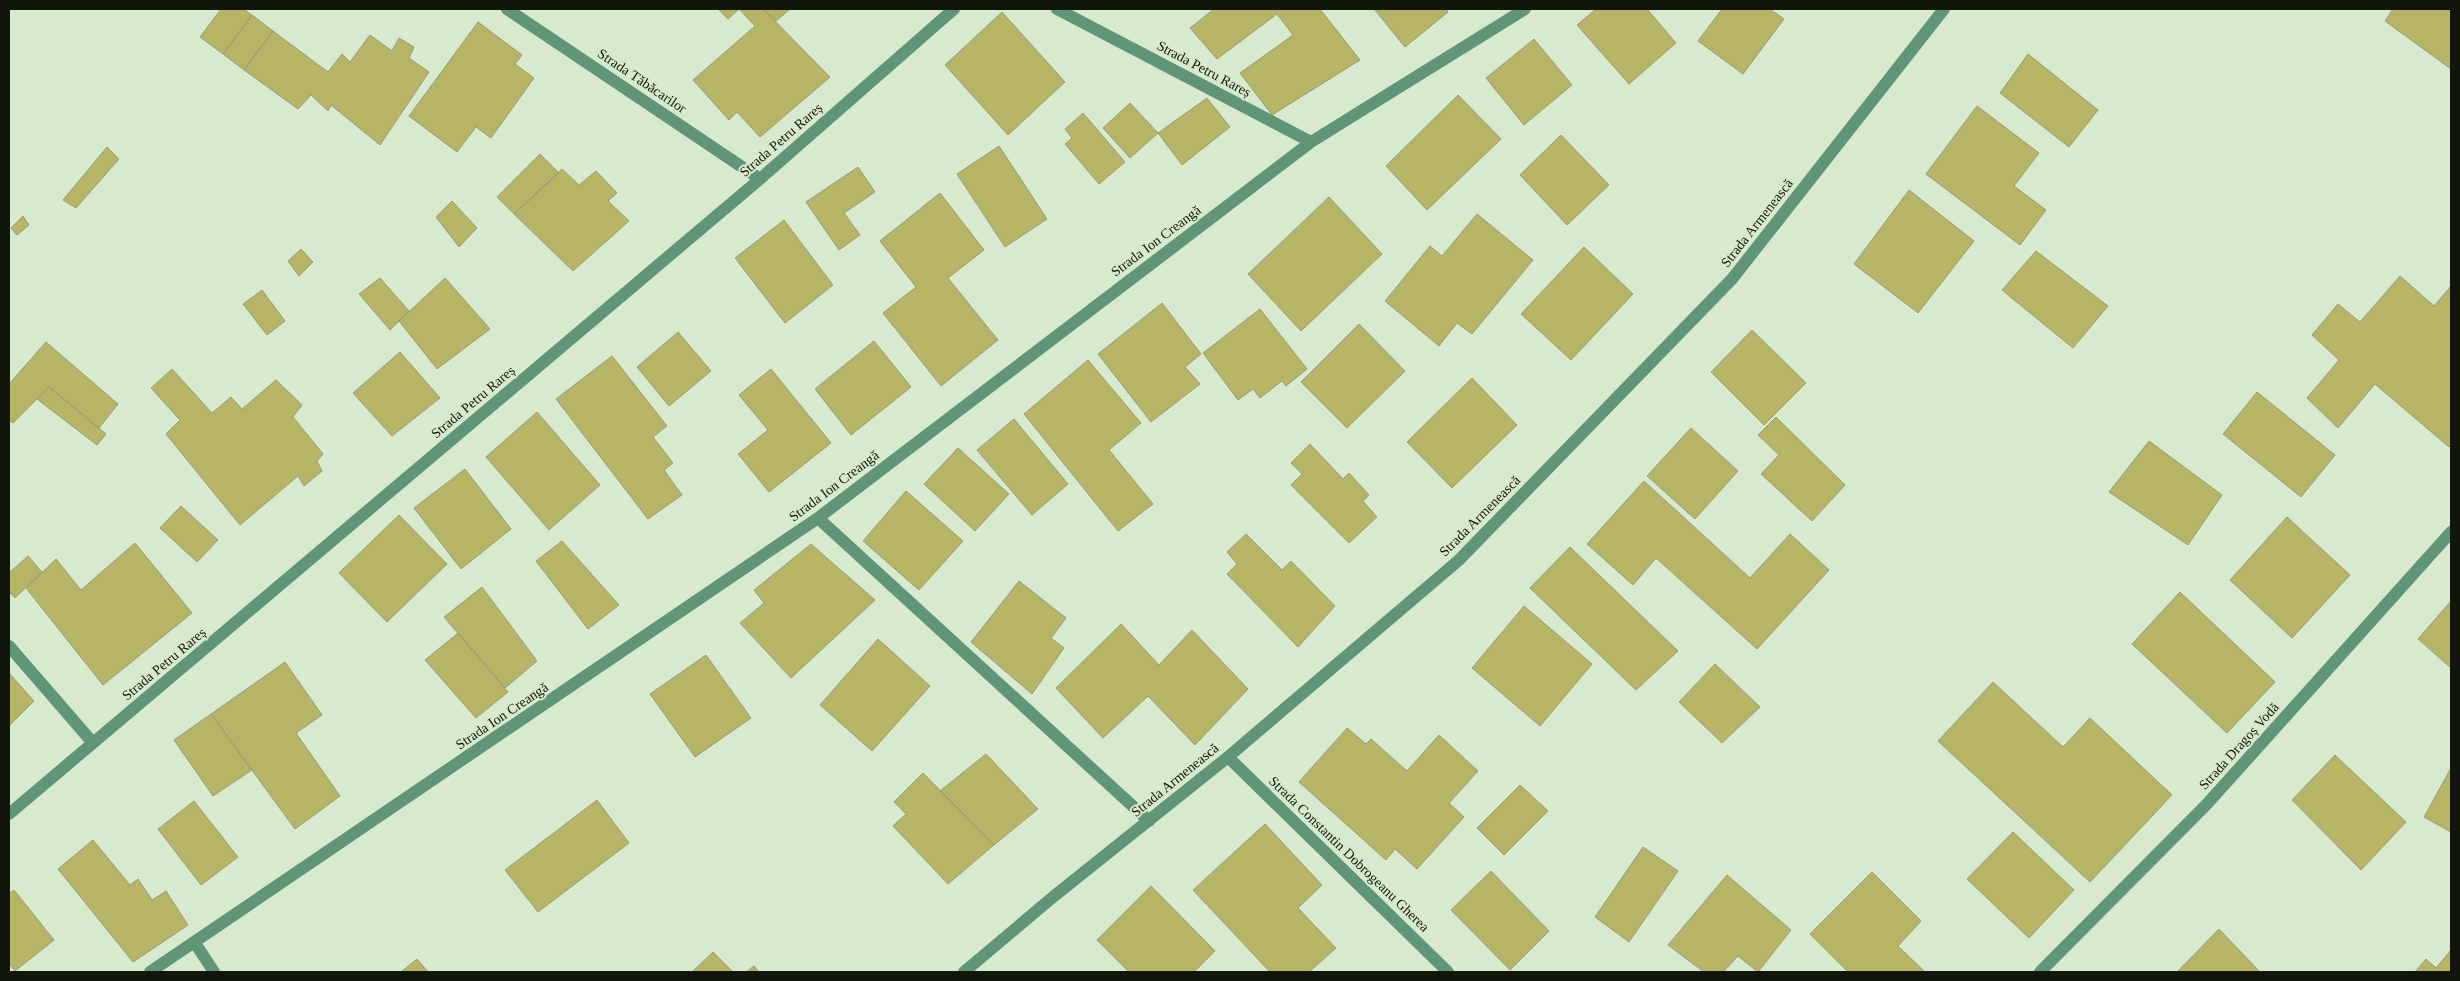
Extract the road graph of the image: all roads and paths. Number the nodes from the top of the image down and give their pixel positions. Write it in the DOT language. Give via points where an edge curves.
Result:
graph roads {
  1 [pos="507,9"];
  2 [pos="954,9"];
  3 [pos="1057,9"];
  4 [pos="1525,9"];
  5 [pos="1944,9"];
  6 [pos="1311,142"];
  7 [pos="760,179"];
  8 [pos="818,518"];
  9 [pos="2451,532"];
  10 [pos="9,646"];
  11 [pos="93,743"];
  12 [pos="1228,757"];
  13 [pos="9,814"];
  14 [pos="1149,821"];
  15 [pos="195,943"];
  16 [pos="150,972"];
  17 [pos="214,972"];
  18 [pos="964,972"];
  19 [pos="1448,972"];
  20 [pos="2040,972"];
  1 -- 7 [label="street, Strada Tăbăcarilor"];
  2 -- 7 [label="street, Strada Petru Rareș"];
  3 -- 6 [label="street, Strada Petru Rareș"];
  4 -- 6 [label="street, Strada Ion Creangă"];
  5 -- 12 [label="street, Strada Armenească" via="1732,279 1459,560"];
  6 -- 8 [label="street, Strada Ion Creangă"];
  7 -- 11 [label="street, Strada Petru Rareș"];
  8 -- 14 [label="street"];
  8 -- 15 [label="street, Strada Ion Creangă"];
  9 -- 20 [label="street, Strada Dragoș Vodă" via="2207,804"];
  10 -- 11 [label="street"];
  11 -- 13 [label="street, Strada Petru Rareș"];
  12 -- 14 [label="street, Strada Armenească"];
  12 -- 19 [label="street, Strada Constantin Dobrogeanu Gherea"];
  14 -- 18 [label="street, Strada Armenească"];
  15 -- 16 [label="street, Strada Ion Creangă"];
  15 -- 17 [label="street"];
}
